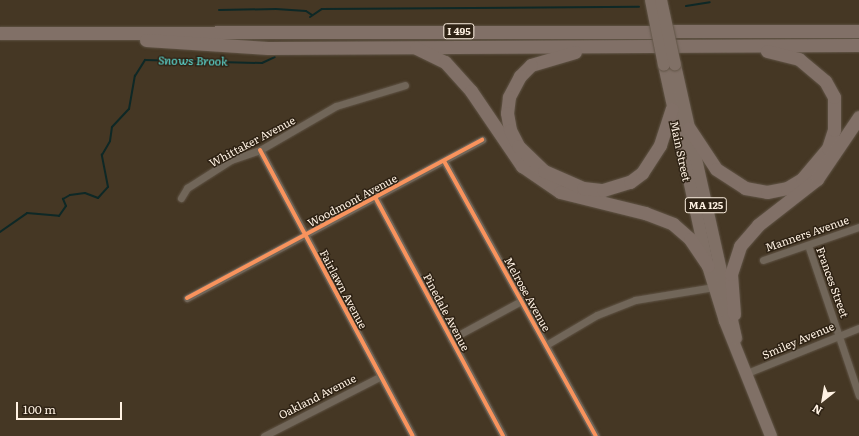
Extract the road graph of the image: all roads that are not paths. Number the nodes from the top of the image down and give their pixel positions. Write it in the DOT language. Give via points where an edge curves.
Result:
graph roads {
  1 [pos="650,0"];
  2 [pos="661,0"];
  3 [pos="859,31"];
  4 [pos="0,33"];
  5 [pos="58,33"];
  6 [pos="859,45"];
  7 [pos="410,46"];
  8 [pos="609,46"];
  9 [pos="719,47"];
  10 [pos="670,65"];
  11 [pos="405,85"];
  12 [pos="672,109"];
  13 [pos="859,117"];
  14 [pos="689,128"];
  15 [pos="482,140"];
  16 [pos="260,150"];
  17 [pos="444,161"];
  18 [pos="375,197"];
  19 [pos="181,198"];
  20 [pos="859,227"];
  21 [pos="305,235"];
  22 [pos="808,245"];
  23 [pos="762,260"];
  24 [pos="708,266"];
  25 [pos="714,287"];
  26 [pos="187,298"];
  27 [pos="521,301"];
  28 [pos="734,314"];
  29 [pos="859,328"];
  30 [pos="840,334"];
  31 [pos="451,339"];
  32 [pos="546,345"];
  33 [pos="737,345"];
  34 [pos="747,373"];
  35 [pos="381,376"];
  36 [pos="859,396"];
  37 [pos="264,436"];
  38 [pos="413,436"];
  39 [pos="503,436"];
  40 [pos="596,436"];
  41 [pos="771,436"];
  1 -- 10 [label="highway, Main Street / MA 125, bridge"];
  2 -- 10 [label="highway, Main Street / MA 125, bridge"];
  3 -- 5 [label="highway, I 495"];
  4 -- 5 [label="highway, I 495"];
  5 -- 7 [label="highway" via="268,48"];
  6 -- 9 [label="highway"];
  7 -- 8 [label="highway"];
  7 -- 24 [label="highway" via="445,62 471,91 522,166 560,192 645,213 673,224 690,239"];
  8 -- 9 [label="highway"];
  8 -- 12 [label="highway" via="558,55 531,66 520,76 507,113 518,146 531,159 564,182 583,188 619,187 642,173 653,158 666,131"];
  9 -- 14 [label="highway" via="775,52 799,59 814,69 834,96 834,130 828,148 802,179 787,188 767,192 745,188 726,178"];
  10 -- 12 [label="highway, Main Street / MA 125"];
  10 -- 14 [label="highway, Main Street / MA 125"];
  11 -- 16 [label="street, Whittaker Avenue" via="352,99"];
  12 -- 24 [label="highway, Main Street / MA 125"];
  13 -- 28 [label="highway" via="817,179 758,225 740,246 731,274"];
  14 -- 28 [label="highway, Main Street / MA 125"];
  15 -- 17 [label="street, Woodmont Avenue"];
  16 -- 19 [label="street, Whittaker Avenue" via="231,160 187,188"];
  16 -- 21 [label="street, Fairlawn Avenue"];
  17 -- 18 [label="street, Woodmont Avenue"];
  17 -- 27 [label="street, Melrose Avenue"];
  18 -- 21 [label="street, Woodmont Avenue"];
  18 -- 31 [label="street, Pinedale Avenue"];
  20 -- 22 [label="street, Manners Avenue"];
  21 -- 26 [label="street, Woodmont Avenue"];
  21 -- 35 [label="street, Fairlawn Avenue"];
  22 -- 23 [label="street, Manners Avenue"];
  22 -- 30 [label="street, Frances Street"];
  24 -- 25 [label="highway, Main Street / MA 125"];
  25 -- 32 [label="street" via="635,300 597,315"];
  25 -- 33 [label="highway, Main Street / MA 125"];
  27 -- 31 [label="street"];
  27 -- 32 [label="street, Melrose Avenue"];
  28 -- 33 [label="highway, Main Street / MA 125"];
  29 -- 30 [label="street, Smiley Avenue"];
  30 -- 34 [label="street, Smiley Avenue"];
  30 -- 36 [label="street, Frances Street"];
  31 -- 39 [label="street, Pinedale Avenue"];
  32 -- 40 [label="street, Melrose Avenue"];
  33 -- 34 [label="highway, Main Street / MA 125"];
  34 -- 41 [label="highway, Main Street / MA 125"];
  35 -- 37 [label="street, Oakland Avenue"];
  35 -- 38 [label="street, Fairlawn Avenue"];
}
